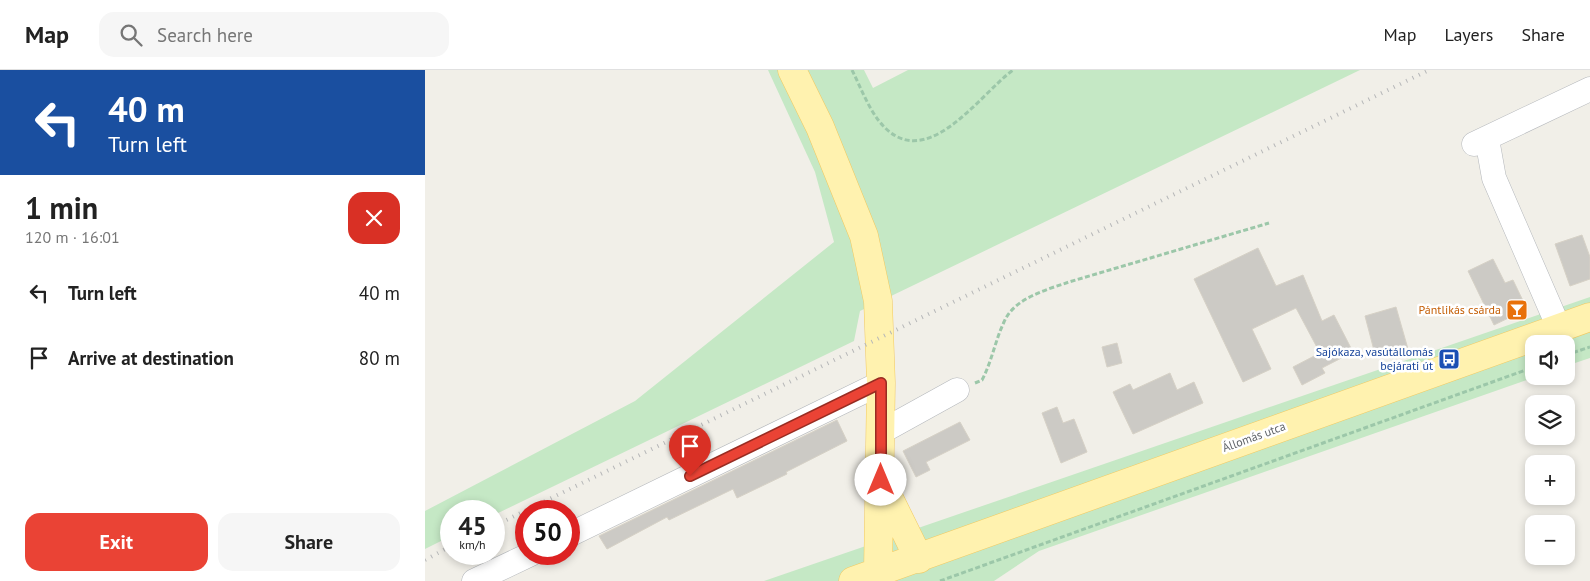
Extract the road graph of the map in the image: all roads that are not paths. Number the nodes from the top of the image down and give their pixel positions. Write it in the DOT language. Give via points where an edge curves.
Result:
graph roads {
  1 [pos="792,70"];
  2 [pos="1590,89"];
  3 [pos="1590,317"];
  4 [pos="1559,328"];
  5 [pos="881,383"];
  6 [pos="957,390"];
  7 [pos="881,432"];
  8 [pos="881,480"];
  9 [pos="580,530"];
  10 [pos="919,558"];
  11 [pos="515,562"];
  12 [pos="879,572"];
  13 [pos="475,581"];
  14 [pos="853,581"];
  1 -- 5 [label="main road" via="820,127 864,236 878,301"];
  2 -- 4 [label="street" via="1481,142 1493,178"];
  3 -- 4 [label="main road, Állomás utca"];
  4 -- 10 [label="main road, Állomás utca"];
  5 -- 7 [label="main road"];
  5 -- 9 [label="street"];
  6 -- 7 [label="street"];
  7 -- 8 [label="main road"];
  8 -- 10 [label="main road"];
  8 -- 12 [label="main road"];
  10 -- 12 [label="main road, Állomás utca"];
  11 -- 13 [label="street"];
  12 -- 14 [label="main road, Állomás utca"];
}
